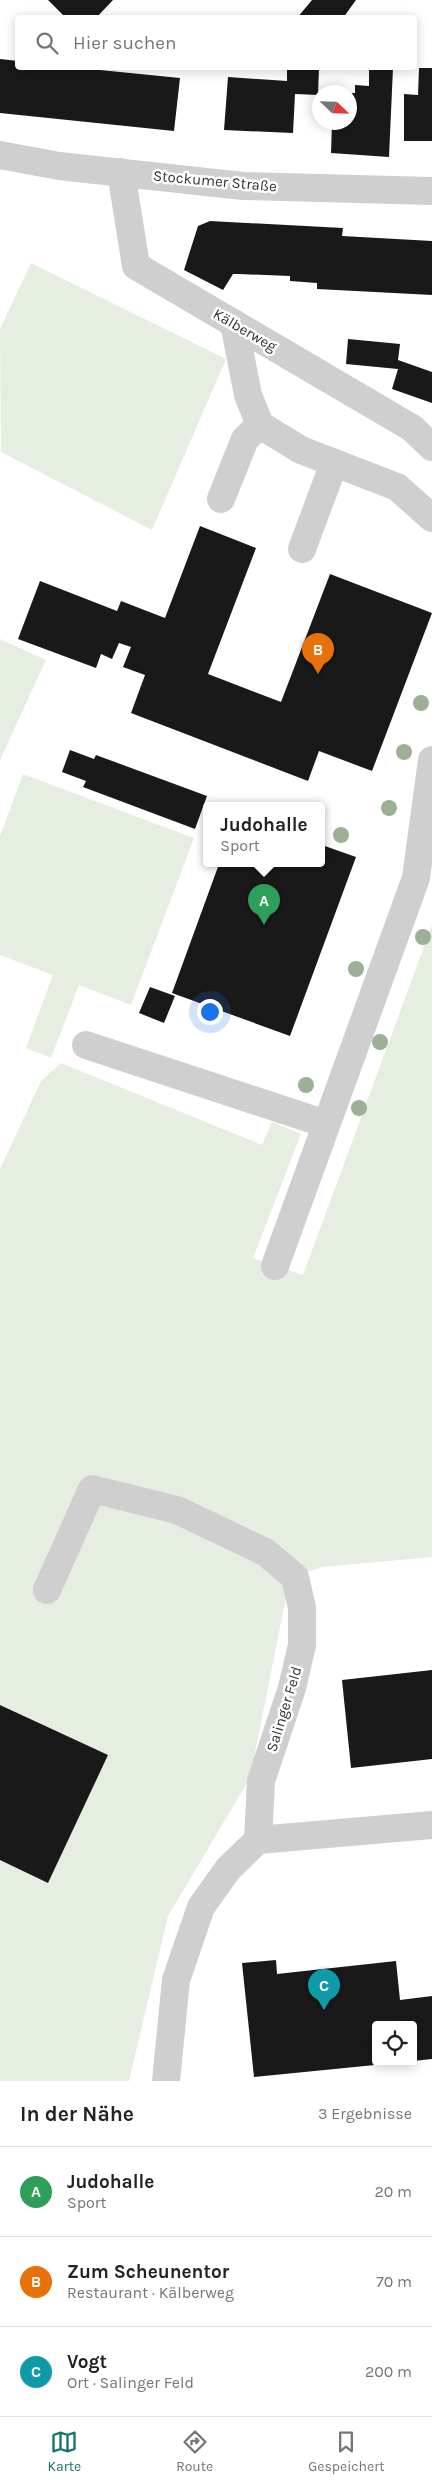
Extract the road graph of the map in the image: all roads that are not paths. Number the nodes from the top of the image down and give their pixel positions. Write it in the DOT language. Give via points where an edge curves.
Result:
graph roads {
  1 [pos="0,155"];
  2 [pos="121,172"];
  3 [pos="432,191"];
  4 [pos="234,323"];
  5 [pos="260,425"];
  6 [pos="432,447"];
  7 [pos="334,463"];
  8 [pos="221,499"];
  9 [pos="432,518"];
  10 [pos="302,549"];
  11 [pos="432,760"];
  12 [pos="86,1045"];
  13 [pos="326,1124"];
  14 [pos="275,1266"];
  15 [pos="47,1590"];
  16 [pos="432,1825"];
  17 [pos="258,1840"];
  18 [pos="166,2081"];
  1 -- 2 [label="street, Stockumer Straße" via="60,166"];
  2 -- 3 [label="street, Stockumer Straße" via="243,186"];
  2 -- 4 [label="street, Kälberweg" via="136,266"];
  4 -- 5 [label="street" via="248,395"];
  4 -- 6 [label="street, Kälberweg" via="412,428"];
  5 -- 7 [label="street" via="301,450"];
  5 -- 8 [label="street" via="245,439"];
  7 -- 9 [label="street" via="397,487"];
  7 -- 10 [label="street"];
  11 -- 13 [label="street" via="416,878"];
  12 -- 13 [label="street"];
  13 -- 14 [label="street"];
  15 -- 17 [label="street, Salinger Feld" via="92,1489 177,1510 265,1552 294,1577 302,1608 302,1645 292,1688 261,1781"];
  16 -- 17 [label="street"];
  17 -- 18 [label="street" via="228,1869 201,1907 176,1980"];
}
